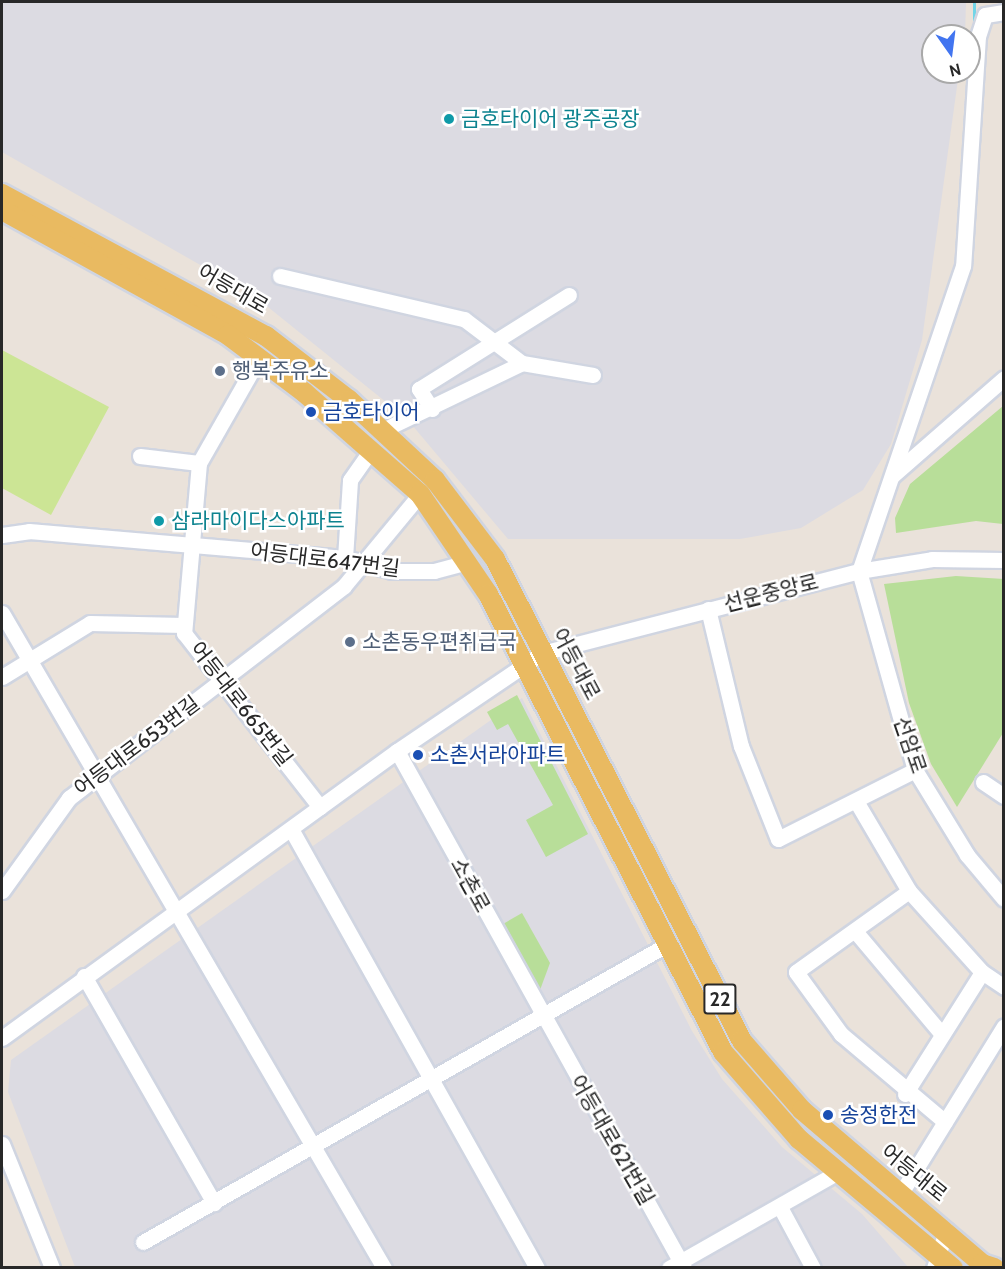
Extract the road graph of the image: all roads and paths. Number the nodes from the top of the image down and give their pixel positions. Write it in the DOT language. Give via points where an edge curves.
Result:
graph roads {
  1 [pos="1004,12"];
  2 [pos="2,183"];
  3 [pos="2,194"];
  4 [pos="2,210"];
  5 [pos="38,212"];
  6 [pos="2,219"];
  7 [pos="45,235"];
  8 [pos="280,276"];
  9 [pos="569,295"];
  10 [pos="494,338"];
  11 [pos="259,358"];
  12 [pos="522,363"];
  13 [pos="593,375"];
  14 [pos="1004,378"];
  15 [pos="432,409"];
  16 [pos="383,430"];
  17 [pos="371,450"];
  18 [pos="140,456"];
  19 [pos="199,463"];
  20 [pos="891,477"];
  21 [pos="420,494"];
  22 [pos="2,534"];
  23 [pos="191,545"];
  24 [pos="345,558"];
  25 [pos="1004,560"];
  26 [pos="468,562"];
  27 [pos="361,564"];
  28 [pos="860,571"];
  29 [pos="708,609"];
  30 [pos="2,613"];
  31 [pos="184,625"];
  32 [pos="542,653"];
  33 [pos="29,659"];
  34 [pos="524,666"];
  35 [pos="2,677"];
  36 [pos="224,681"];
  37 [pos="397,751"];
  38 [pos="915,770"];
  39 [pos="97,772"];
  40 [pos="983,782"];
  41 [pos="1004,796"];
  42 [pos="856,801"];
  43 [pos="320,807"];
  44 [pos="291,829"];
  45 [pos="2,891"];
  46 [pos="909,891"];
  47 [pos="1004,898"];
  48 [pos="179,910"];
  49 [pos="855,931"];
  50 [pos="668,944"];
  51 [pos="982,972"];
  52 [pos="84,976"];
  53 [pos="1004,987"];
  54 [pos="543,1019"];
  55 [pos="1004,1026"];
  56 [pos="940,1032"];
  57 [pos="2,1038"];
  58 [pos="429,1083"];
  59 [pos="905,1094"];
  60 [pos="945,1122"];
  61 [pos="2,1144"];
  62 [pos="313,1147"];
  63 [pos="838,1172"];
  64 [pos="901,1193"];
  65 [pos="214,1203"];
  66 [pos="780,1207"];
  67 [pos="946,1230"];
  68 [pos="143,1242"];
  69 [pos="935,1261"];
  70 [pos="678,1265"];
  71 [pos="52,1268"];
  72 [pos="384,1268"];
  73 [pos="537,1268"];
  74 [pos="813,1268"];
  75 [pos="953,1268"];
  76 [pos="994,1268"];
  1 -- 20 [label="street" via="985,15 978,36 963,266"];
  2 -- 5 [label="main road"];
  3 -- 5 [label="main road, 어등대로 / 22"];
  4 -- 7 [label="main road, 어등대로 / 22"];
  5 -- 16 [label="main road, 어등대로 / 22" via="266,336"];
  6 -- 7 [label="main road"];
  7 -- 11 [label="main road, 어등대로 / 22" via="206,321"];
  8 -- 10 [label="street" via="464,319"];
  9 -- 10 [label="street"];
  10 -- 12 [label="street"];
  10 -- 15 [label="street" via="419,389"];
  11 -- 17 [label="main road, 어등대로 / 22"];
  11 -- 19 [label="street, 어등대로665번길"];
  12 -- 13 [label="street"];
  12 -- 15 [label="street"];
  14 -- 20 [label="street"];
  15 -- 16 [label="street"];
  16 -- 32 [label="main road, 어등대로 / 22" via="460,509 495,559"];
  17 -- 21 [label="main road, 어등대로 / 22"];
  17 -- 24 [label="street" via="350,480"];
  18 -- 19 [label="street"];
  19 -- 23 [label="street, 어등대로665번길"];
  20 -- 28 [label="street"];
  21 -- 26 [label="main road, 어등대로 / 22"];
  21 -- 27 [label="street, 어등대로653번길"];
  22 -- 23 [label="street, 어등대로647번길" via="29,531"];
  23 -- 24 [label="street, 어등대로647번길"];
  23 -- 31 [label="street, 어등대로665번길"];
  24 -- 27 [label="street, 어등대로647번길"];
  25 -- 28 [label="street, 선운중앙로" via="932,559"];
  26 -- 27 [label="street, 어등대로647번길" via="434,571 392,571"];
  26 -- 34 [label="main road, 어등대로 / 22"];
  27 -- 36 [label="street, 어등대로653번길" via="344,586"];
  28 -- 29 [label="street, 선운중앙로"];
  28 -- 38 [label="street, 선암로"];
  29 -- 32 [label="street, 선운중앙로"];
  29 -- 42 [label="street" via="741,746 778,839"];
  30 -- 33 [label="street"];
  31 -- 33 [label="street" via="99,620"];
  31 -- 36 [label="street, 어등대로665번길" via="184,633"];
  32 -- 34 [label="street"];
  32 -- 64 [label="main road, 어등대로 / 22" via="742,1041 802,1110"];
  33 -- 35 [label="street"];
  33 -- 39 [label="street"];
  34 -- 37 [label="street"];
  34 -- 50 [label="main road, 어등대로 / 22"];
  36 -- 39 [label="street, 어등대로653번길"];
  36 -- 43 [label="street, 어등대로665번길"];
  37 -- 43 [label="street"];
  37 -- 54 [label="street, 소촌로"];
  38 -- 42 [label="street"];
  38 -- 47 [label="street, 선암로" via="967,855"];
  39 -- 45 [label="street, 어등대로653번길" via="53,817"];
  39 -- 48 [label="street"];
  40 -- 41 [label="street"];
  42 -- 46 [label="street"];
  43 -- 44 [label="street"];
  44 -- 48 [label="street"];
  44 -- 58 [label="street"];
  46 -- 49 [label="street"];
  46 -- 51 [label="street"];
  48 -- 52 [label="street"];
  48 -- 62 [label="street"];
  49 -- 56 [label="street"];
  49 -- 59 [label="street" via="796,972 841,1034"];
  50 -- 54 [label="street"];
  50 -- 63 [label="main road, 어등대로 / 22" via="723,1052 766,1106"];
  51 -- 53 [label="street"];
  51 -- 56 [label="street"];
  52 -- 57 [label="street"];
  52 -- 65 [label="street"];
  54 -- 58 [label="street"];
  54 -- 70 [label="street, 어등대로621번길"];
  55 -- 60 [label="street"];
  56 -- 59 [label="street"];
  58 -- 62 [label="street"];
  58 -- 73 [label="street"];
  59 -- 60 [label="street"];
  60 -- 64 [label="street"];
  61 -- 71 [label="street"];
  62 -- 65 [label="street"];
  62 -- 72 [label="street"];
  63 -- 66 [label="street"];
  63 -- 69 [label="main road, 어등대로 / 22"];
  64 -- 67 [label="main road, 어등대로 / 22"];
  65 -- 68 [label="street"];
  66 -- 70 [label="street"];
  66 -- 74 [label="street"];
  67 -- 69 [label="street"];
  67 -- 76 [label="main road, 어등대로 / 22" via="982,1264"];
  69 -- 75 [label="main road, 어등대로 / 22"];
}
